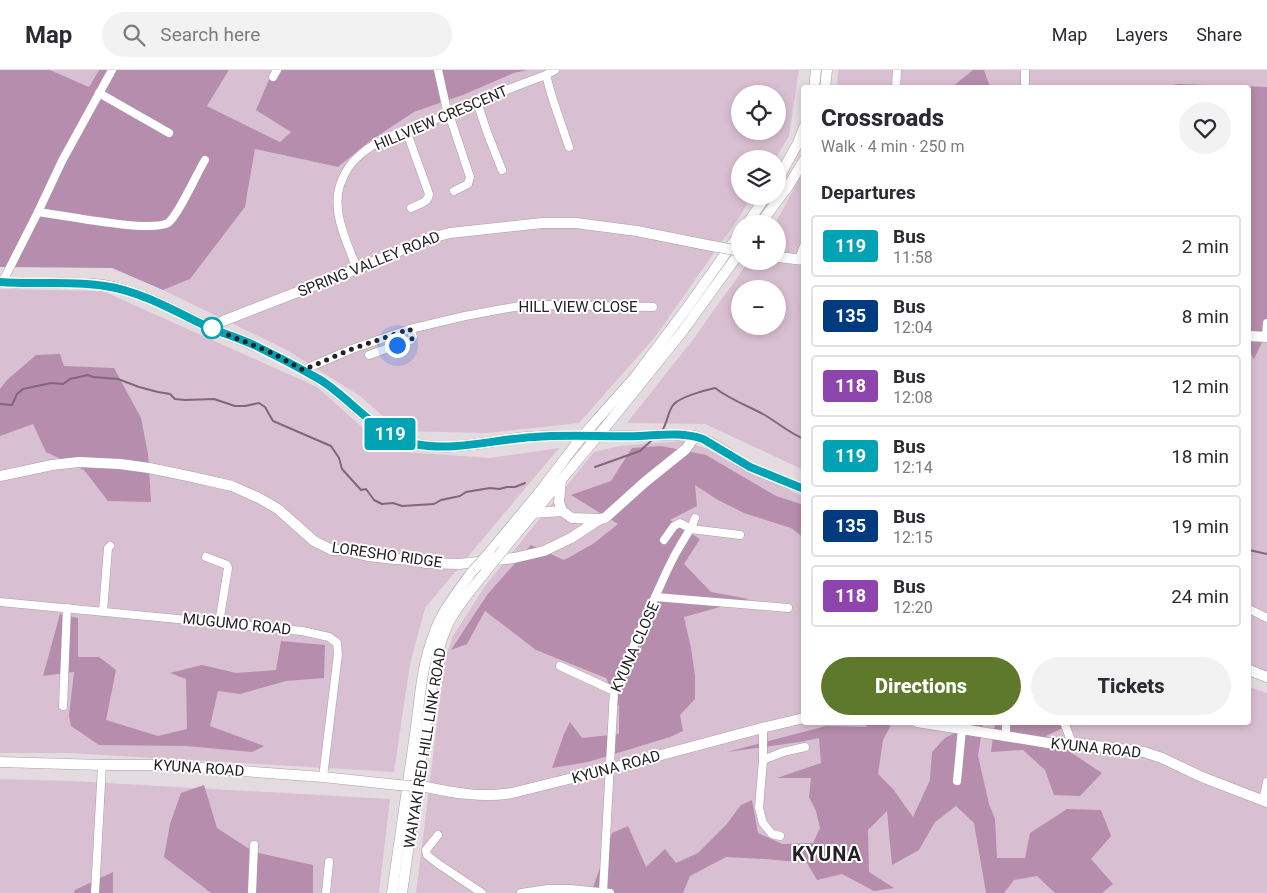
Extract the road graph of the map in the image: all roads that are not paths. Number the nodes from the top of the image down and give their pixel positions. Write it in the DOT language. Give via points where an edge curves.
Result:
graph roads {
  1 [pos="112,70"];
  2 [pos="438,70"];
  3 [pos="555,70"];
  4 [pos="816,70"];
  5 [pos="827,70"];
  6 [pos="897,70"];
  7 [pos="1025,70"];
  8 [pos="546,75"];
  9 [pos="814,85"];
  10 [pos="825,85"];
  11 [pos="896,85"];
  12 [pos="1024,85"];
  13 [pos="99,93"];
  14 [pos="476,102"];
  15 [pos="448,114"];
  16 [pos="406,130"];
  17 [pos="169,133"];
  18 [pos="801,135"];
  19 [pos="569,147"];
  20 [pos="204,160"];
  21 [pos="786,165"];
  22 [pos="801,165"];
  23 [pos="502,170"];
  24 [pos="454,191"];
  25 [pos="411,208"];
  26 [pos="38,212"];
  27 [pos="767,215"];
  28 [pos="731,246"];
  29 [pos="731,249"];
  30 [pos="786,258"];
  31 [pos="801,260"];
  32 [pos="731,264"];
  33 [pos="357,269"];
  34 [pos="1,282"];
  35 [pos="653,307"];
  36 [pos="1267,323"];
  37 [pos="211,328"];
  38 [pos="410,329"];
  39 [pos="1251,336"];
  40 [pos="1266,337"];
  41 [pos="370,355"];
  42 [pos="303,370"];
  43 [pos="695,436"];
  44 [pos="0,476"];
  45 [pos="561,480"];
  46 [pos="801,488"];
  47 [pos="562,511"];
  48 [pos="533,513"];
  49 [pos="572,518"];
  50 [pos="696,518"];
  51 [pos="600,519"];
  52 [pos="691,529"];
  53 [pos="740,535"];
  54 [pos="572,538"];
  55 [pos="664,540"];
  56 [pos="110,546"];
  57 [pos="206,557"];
  58 [pos="655,597"];
  59 [pos="0,602"];
  60 [pos="67,608"];
  61 [pos="788,608"];
  62 [pos="1251,610"];
  63 [pos="103,611"];
  64 [pos="1267,618"];
  65 [pos="219,623"];
  66 [pos="560,666"];
  67 [pos="1251,671"];
  68 [pos="1267,677"];
  69 [pos="614,691"];
  70 [pos="63,706"];
  71 [pos="801,719"];
  72 [pos="940,725"];
  73 [pos="1006,725"];
  74 [pos="1065,725"];
  75 [pos="763,728"];
  76 [pos="962,728"];
  77 [pos="1006,736"];
  78 [pos="1072,743"];
  79 [pos="804,747"];
  80 [pos="763,760"];
  81 [pos="0,762"];
  82 [pos="102,765"];
  83 [pos="609,769"];
  84 [pos="322,777"];
  85 [pos="957,781"];
  86 [pos="1267,782"];
  87 [pos="1265,801"];
  88 [pos="438,835"];
  89 [pos="780,836"];
  90 [pos="254,846"];
  91 [pos="329,862"];
  92 [pos="95,893"];
  93 [pos="252,893"];
  94 [pos="326,893"];
  95 [pos="392,893"];
  96 [pos="402,893"];
  97 [pos="482,893"];
  98 [pos="521,893"];
  99 [pos="606,893"];
  1 -- 13 [label="street"];
  2 -- 15 [label="street"];
  3 -- 8 [label="street, HILLVIEW CRESCENT"];
  4 -- 9 [label="main road"];
  5 -- 10 [label="main road"];
  6 -- 11 [label="street"];
  7 -- 12 [label="street"];
  8 -- 14 [label="street, HILLVIEW CRESCENT"];
  8 -- 19 [label="street"];
  13 -- 17 [label="street"];
  13 -- 26 [label="street"];
  14 -- 15 [label="street, HILLVIEW CRESCENT"];
  14 -- 23 [label="street"];
  15 -- 16 [label="street, HILLVIEW CRESCENT"];
  15 -- 24 [label="street" via="470,178 468,184"];
  16 -- 25 [label="street" via="429,194 427,201"];
  16 -- 33 [label="street, HILLVIEW CRESCENT" via="361,154 345,172 339,186 339,213"];
  18 -- 21 [label="main road"];
  20 -- 26 [label="street" via="176,214 160,226 110,223"];
  22 -- 27 [label="main road"];
  26 -- 34 [label="street"];
  28 -- 95 [label="main road, WAIYAKI RED HILL LINK ROAD, bridge" via="636,378 595,422 446,607 428,651"];
  29 -- 33 [label="main road, SPRING VALLEY ROAD, bridge" via="597,225 542,223 450,233"];
  30 -- 31 [label="main road"];
  32 -- 45 [label="main road, WAIYAKI RED HILL LINK ROAD, bridge" via="682,332"];
  33 -- 37 [label="main road, SPRING VALLEY ROAD"];
  34 -- 37 [label="main road" via="115,287 170,307"];
  35 -- 38 [label="street, HILL VIEW CLOSE" via="520,306"];
  36 -- 40 [label="street"];
  37 -- 42 [label="main road" via="255,345"];
  38 -- 41 [label="street" via="411,340"];
  38 -- 42 [label="street, HILL VIEW CLOSE"];
  39 -- 40 [label="main road"];
  42 -- 43 [label="main road" via="321,380 382,430 421,445 455,446 546,436"];
  43 -- 46 [label="main road" via="750,467"];
  43 -- 51 [label="main road, LORESHO RIDGE" via="686,449"];
  44 -- 54 [label="main road, LORESHO RIDGE" via="78,462 149,468 232,486 278,509 314,541 332,550 425,563 459,564 514,558 544,551"];
  45 -- 47 [label="main road" via="559,502"];
  45 -- 48 [label="main road, WAIYAKI RED HILL LINK ROAD"];
  47 -- 48 [label="main road"];
  47 -- 49 [label="main road"];
  48 -- 96 [label="main road, WAIYAKI RED HILL LINK ROAD, bridge" via="456,610 439,651"];
  49 -- 51 [label="main road"];
  49 -- 54 [label="main road"];
  50 -- 52 [label="street"];
  51 -- 54 [label="main road, LORESHO RIDGE"];
  52 -- 53 [label="street"];
  52 -- 55 [label="street" via="677,524"];
  52 -- 58 [label="street" via="677,550"];
  56 -- 63 [label="street"];
  57 -- 65 [label="street" via="228,565"];
  58 -- 61 [label="street, KYUNA CLOSE"];
  58 -- 69 [label="street, KYUNA CLOSE"];
  59 -- 60 [label="street, MUGUMO ROAD"];
  60 -- 63 [label="street, MUGUMO ROAD"];
  60 -- 70 [label="street"];
  62 -- 64 [label="street"];
  63 -- 65 [label="street, MUGUMO ROAD"];
  65 -- 84 [label="street, MUGUMO ROAD" via="302,631 328,637 337,643"];
  66 -- 69 [label="street"];
  67 -- 68 [label="main road"];
  69 -- 83 [label="street, KYUNA CLOSE"];
  71 -- 75 [label="main road, KYUNA ROAD"];
  72 -- 76 [label="main road, KYUNA ROAD"];
  73 -- 77 [label="street"];
  74 -- 78 [label="street"];
  75 -- 80 [label="street"];
  75 -- 83 [label="main road, KYUNA ROAD"];
  76 -- 77 [label="main road, KYUNA ROAD"];
  76 -- 85 [label="street"];
  77 -- 78 [label="main road, KYUNA ROAD" via="1048,743"];
  78 -- 87 [label="main road, KYUNA ROAD" via="1144,752"];
  79 -- 80 [label="street"];
  80 -- 89 [label="street" via="759,808 763,823 772,834"];
  81 -- 82 [label="main road, KYUNA ROAD"];
  82 -- 84 [label="main road, KYUNA ROAD" via="160,765"];
  82 -- 92 [label="street"];
  83 -- 84 [label="main road, KYUNA ROAD, bridge" via="487,796"];
  83 -- 99 [label="street, KYUNA CLOSE"];
  86 -- 87 [label="street"];
  88 -- 97 [label="street" via="426,850 427,855"];
  90 -- 93 [label="street"];
  91 -- 94 [label="street"];
  98 -- 99 [label="street" via="548,889"];
}
